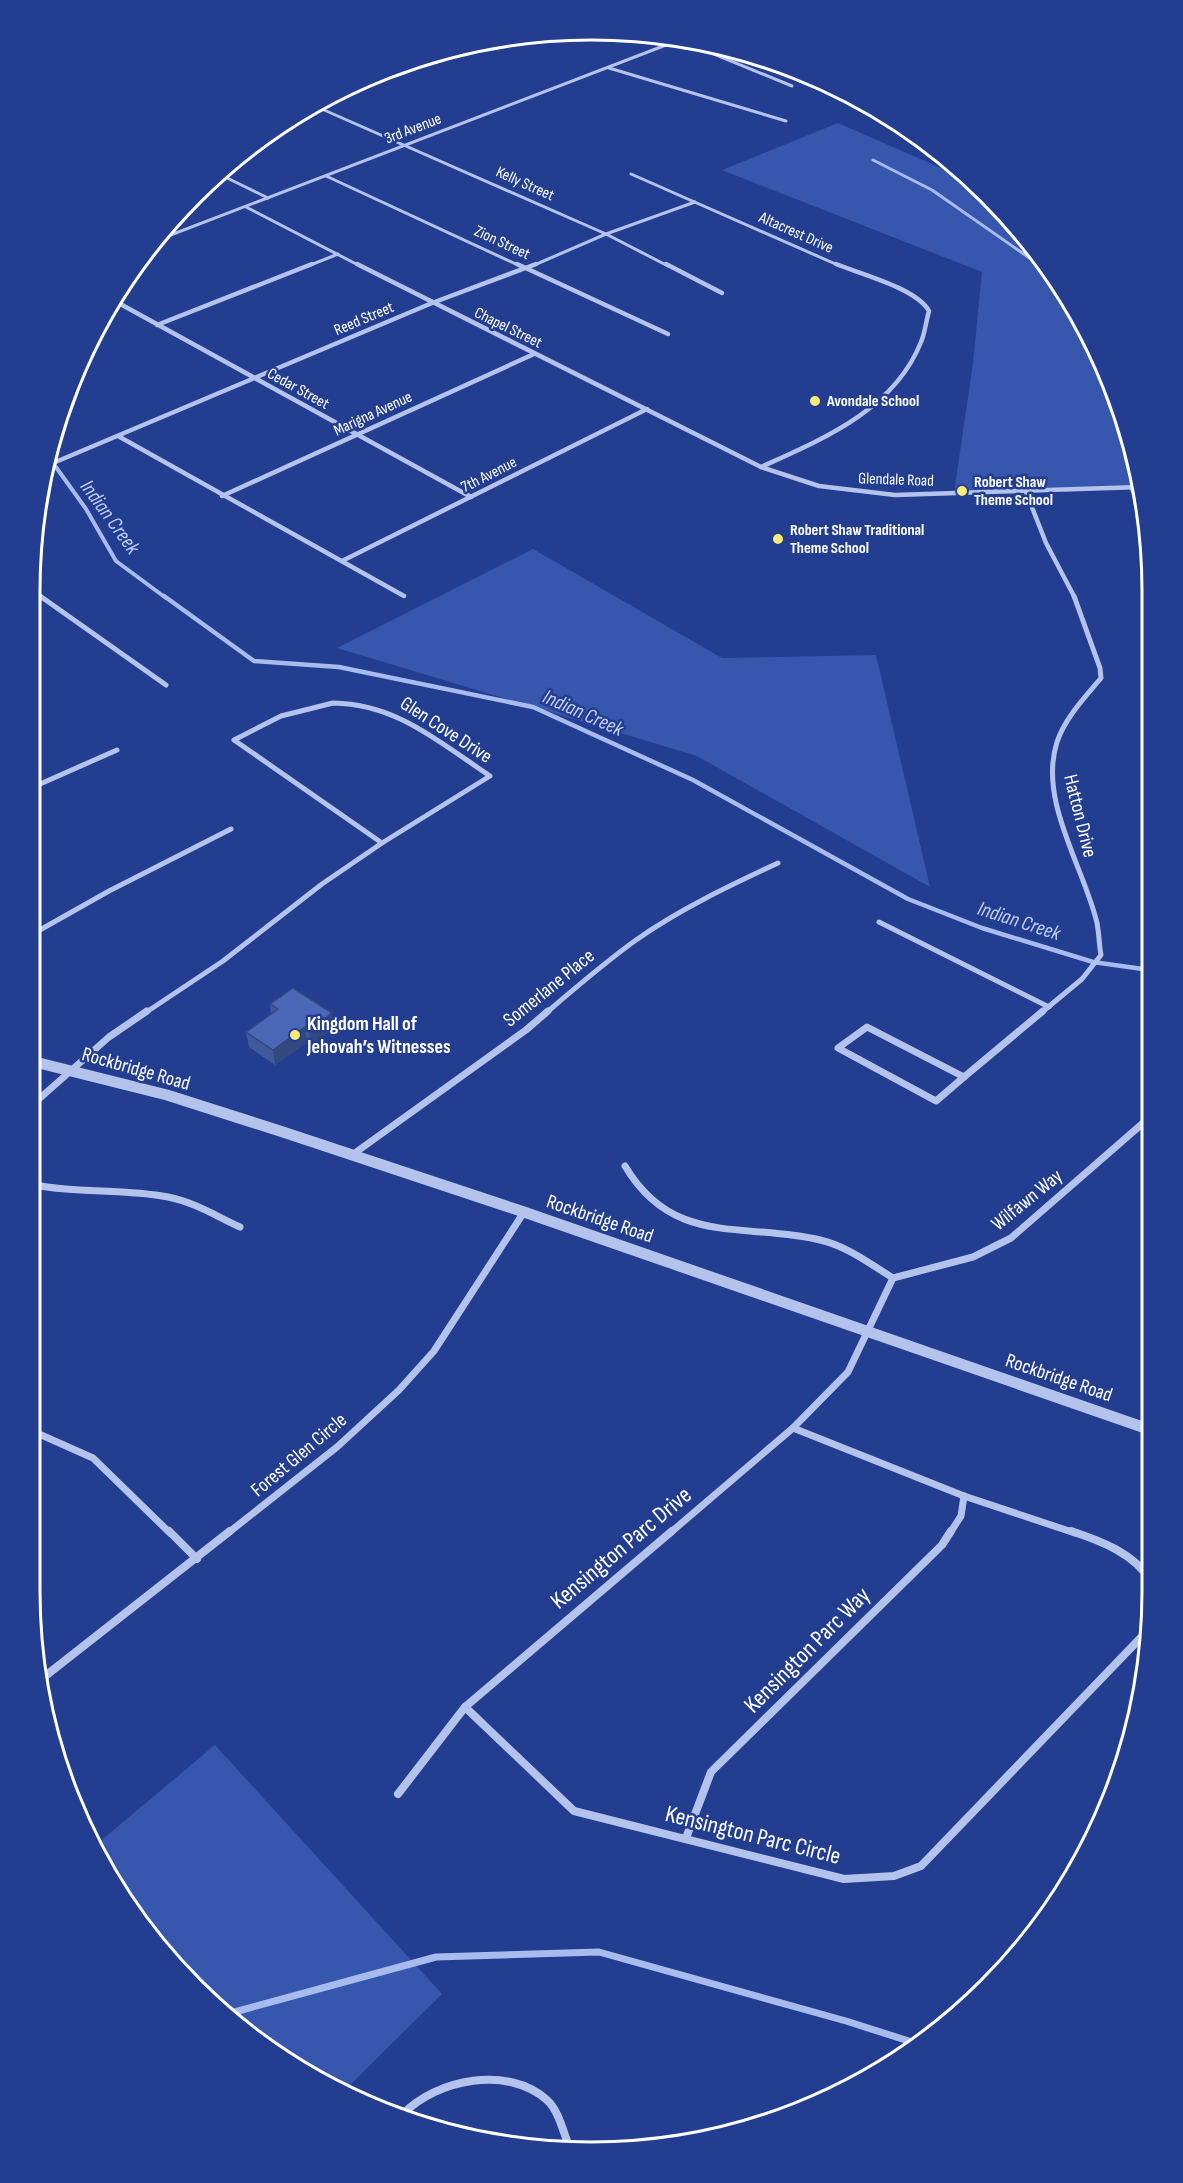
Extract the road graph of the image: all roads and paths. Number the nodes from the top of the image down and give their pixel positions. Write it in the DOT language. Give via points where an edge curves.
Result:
graph roads {
  1 [pos="666,46"];
  2 [pos="717,55"];
  3 [pos="609,68"];
  4 [pos="792,86"];
  5 [pos="324,110"];
  6 [pos="786,121"];
  7 [pos="406,145"];
  8 [pos="631,174"];
  9 [pos="326,176"];
  10 [pos="227,178"];
  11 [pos="268,198"];
  12 [pos="695,202"];
  13 [pos="246,207"];
  14 [pos="606,234"];
  15 [pos="171,235"];
  16 [pos="338,254"];
  17 [pos="527,268"];
  18 [pos="722,293"];
  19 [pos="432,303"];
  20 [pos="121,305"];
  21 [pos="157,325"];
  22 [pos="668,334"];
  23 [pos="534,354"];
  24 [pos="254,378"];
  25 [pos="646,409"];
  26 [pos="356,435"];
  27 [pos="118,436"];
  28 [pos="56,462"];
  29 [pos="761,467"];
  30 [pos="1131,487"];
  31 [pos="1133,490"];
  32 [pos="1026,492"];
  33 [pos="222,496"];
  34 [pos="471,497"];
  35 [pos="342,561"];
  36 [pos="40,596"];
  37 [pos="404,596"];
  38 [pos="166,686"];
  39 [pos="117,750"];
  40 [pos="40,784"];
  41 [pos="231,829"];
  42 [pos="382,843"];
  43 [pos="778,863"];
  44 [pos="879,922"];
  45 [pos="40,930"];
  46 [pos="1049,1007"];
  47 [pos="40,1063"];
  48 [pos="73,1070"];
  49 [pos="966,1078"];
  50 [pos="40,1098"];
  51 [pos="1142,1124"];
  52 [pos="351,1155"];
  53 [pos="625,1166"];
  54 [pos="40,1186"];
  55 [pos="524,1212"];
  56 [pos="240,1227"];
  57 [pos="893,1278"];
  58 [pos="868,1333"];
  59 [pos="1142,1427"];
  60 [pos="793,1428"];
  61 [pos="40,1434"];
  62 [pos="964,1496"];
  63 [pos="197,1559"];
  64 [pos="1142,1570"];
  65 [pos="1140,1638"];
  66 [pos="47,1675"];
  67 [pos="465,1707"];
  68 [pos="398,1794"];
  69 [pos="686,1838"];
  70 [pos="407,2110"];
  71 [pos="567,2141"];
  1 -- 3 [label="street, 3rd Avenue"];
  2 -- 4 [label="street"];
  3 -- 6 [label="street"];
  3 -- 7 [label="street, 3rd Avenue"];
  5 -- 7 [label="street, Kelly Street"];
  7 -- 9 [label="street, 3rd Avenue"];
  7 -- 14 [label="street, Kelly Street"];
  8 -- 12 [label="street, Altacrest Drive"];
  9 -- 11 [label="street, 3rd Avenue"];
  9 -- 17 [label="street, Zion Street"];
  10 -- 11 [label="street"];
  11 -- 13 [label="street, 3rd Avenue"];
  12 -- 14 [label="street, Reed Street"];
  12 -- 29 [label="street, Altacrest Drive" via="906,292 924,302 929,311 922,342 887,397 824,437"];
  13 -- 15 [label="street, 3rd Avenue"];
  13 -- 16 [label="street, Chapel Street"];
  14 -- 17 [label="street, Reed Street"];
  14 -- 18 [label="street, Kelly Street"];
  16 -- 19 [label="street, Chapel Street"];
  16 -- 21 [label="street"];
  17 -- 19 [label="street, Reed Street"];
  17 -- 22 [label="street, Zion Street"];
  19 -- 23 [label="street, Chapel Street"];
  19 -- 24 [label="street, Reed Street"];
  20 -- 21 [label="street, Cedar Street"];
  21 -- 24 [label="street, Cedar Street"];
  23 -- 25 [label="street, Chapel Street"];
  23 -- 26 [label="street, Marigna Avenue"];
  24 -- 26 [label="street, Cedar Street"];
  24 -- 27 [label="street, Reed Street"];
  25 -- 29 [label="street, Chapel Street"];
  25 -- 34 [label="street, 7th Avenue"];
  26 -- 33 [label="street, Marigna Avenue"];
  26 -- 34 [label="street, Cedar Street"];
  27 -- 28 [label="street, Reed Street"];
  27 -- 33 [label="street"];
  29 -- 32 [label="street, Glendale Road" via="819,486 896,495"];
  30 -- 31 [label="street"];
  30 -- 32 [label="street, Glendale Road"];
  32 -- 46 [label="street, Hatton Drive" via="1046,543 1079,606 1101,678 1067,724 1053,761 1065,836 1097,924 1101,954 1082,980"];
  33 -- 35 [label="street"];
  34 -- 35 [label="street, 7th Avenue"];
  35 -- 37 [label="street"];
  36 -- 38 [label="street"];
  39 -- 40 [label="street"];
  41 -- 45 [label="street"];
  42 -- 42 [label="street, Glen Cove Drive" via="490,776 397,716 367,705 333,703 295,710 234,740"];
  42 -- 48 [label="street, Glen Cove Drive" via="223,960 109,1037"];
  43 -- 52 [label="street, Somerlane Place" via="710,896 638,939 526,1030"];
  44 -- 46 [label="street"];
  46 -- 49 [label="street, Hatton Drive"];
  47 -- 48 [label="street, Rockbridge Road"];
  48 -- 50 [label="street, Glen Cove Drive"];
  48 -- 52 [label="street, Rockbridge Road" via="167,1095"];
  49 -- 49 [label="street, Hatton Drive" via="936,1101 838,1048 867,1027"];
  51 -- 57 [label="street, Wilfawn Way" via="1011,1238 973,1257"];
  52 -- 55 [label="street, Rockbridge Road"];
  53 -- 57 [label="street" via="647,1198 676,1216 723,1229 823,1240"];
  54 -- 56 [label="street" via="165,1196 188,1202"];
  55 -- 58 [label="street, Rockbridge Road"];
  55 -- 63 [label="street, Forest Glen Circle" via="434,1351 399,1390 337,1447"];
  57 -- 58 [label="street"];
  58 -- 59 [label="street, Rockbridge Road"];
  58 -- 60 [label="street, Kensington Parc Drive" via="848,1372"];
  60 -- 62 [label="street"];
  60 -- 67 [label="street, Kensington Parc Drive"];
  61 -- 63 [label="street" via="93,1458"];
  62 -- 64 [label="street" via="1100,1541"];
  62 -- 69 [label="street, Kensington Parc Way" via="961,1516 942,1545 711,1772"];
  63 -- 66 [label="street, Forest Glen Circle"];
  65 -- 69 [label="street, Kensington Parc Circle" via="921,1866 894,1876 844,1879"];
  67 -- 68 [label="street, Kensington Parc Drive"];
  67 -- 69 [label="street, Kensington Parc Circle" via="574,1811"];
  70 -- 71 [label="street" via="419,2099 466,2081 516,2083 548,2101"];
}
